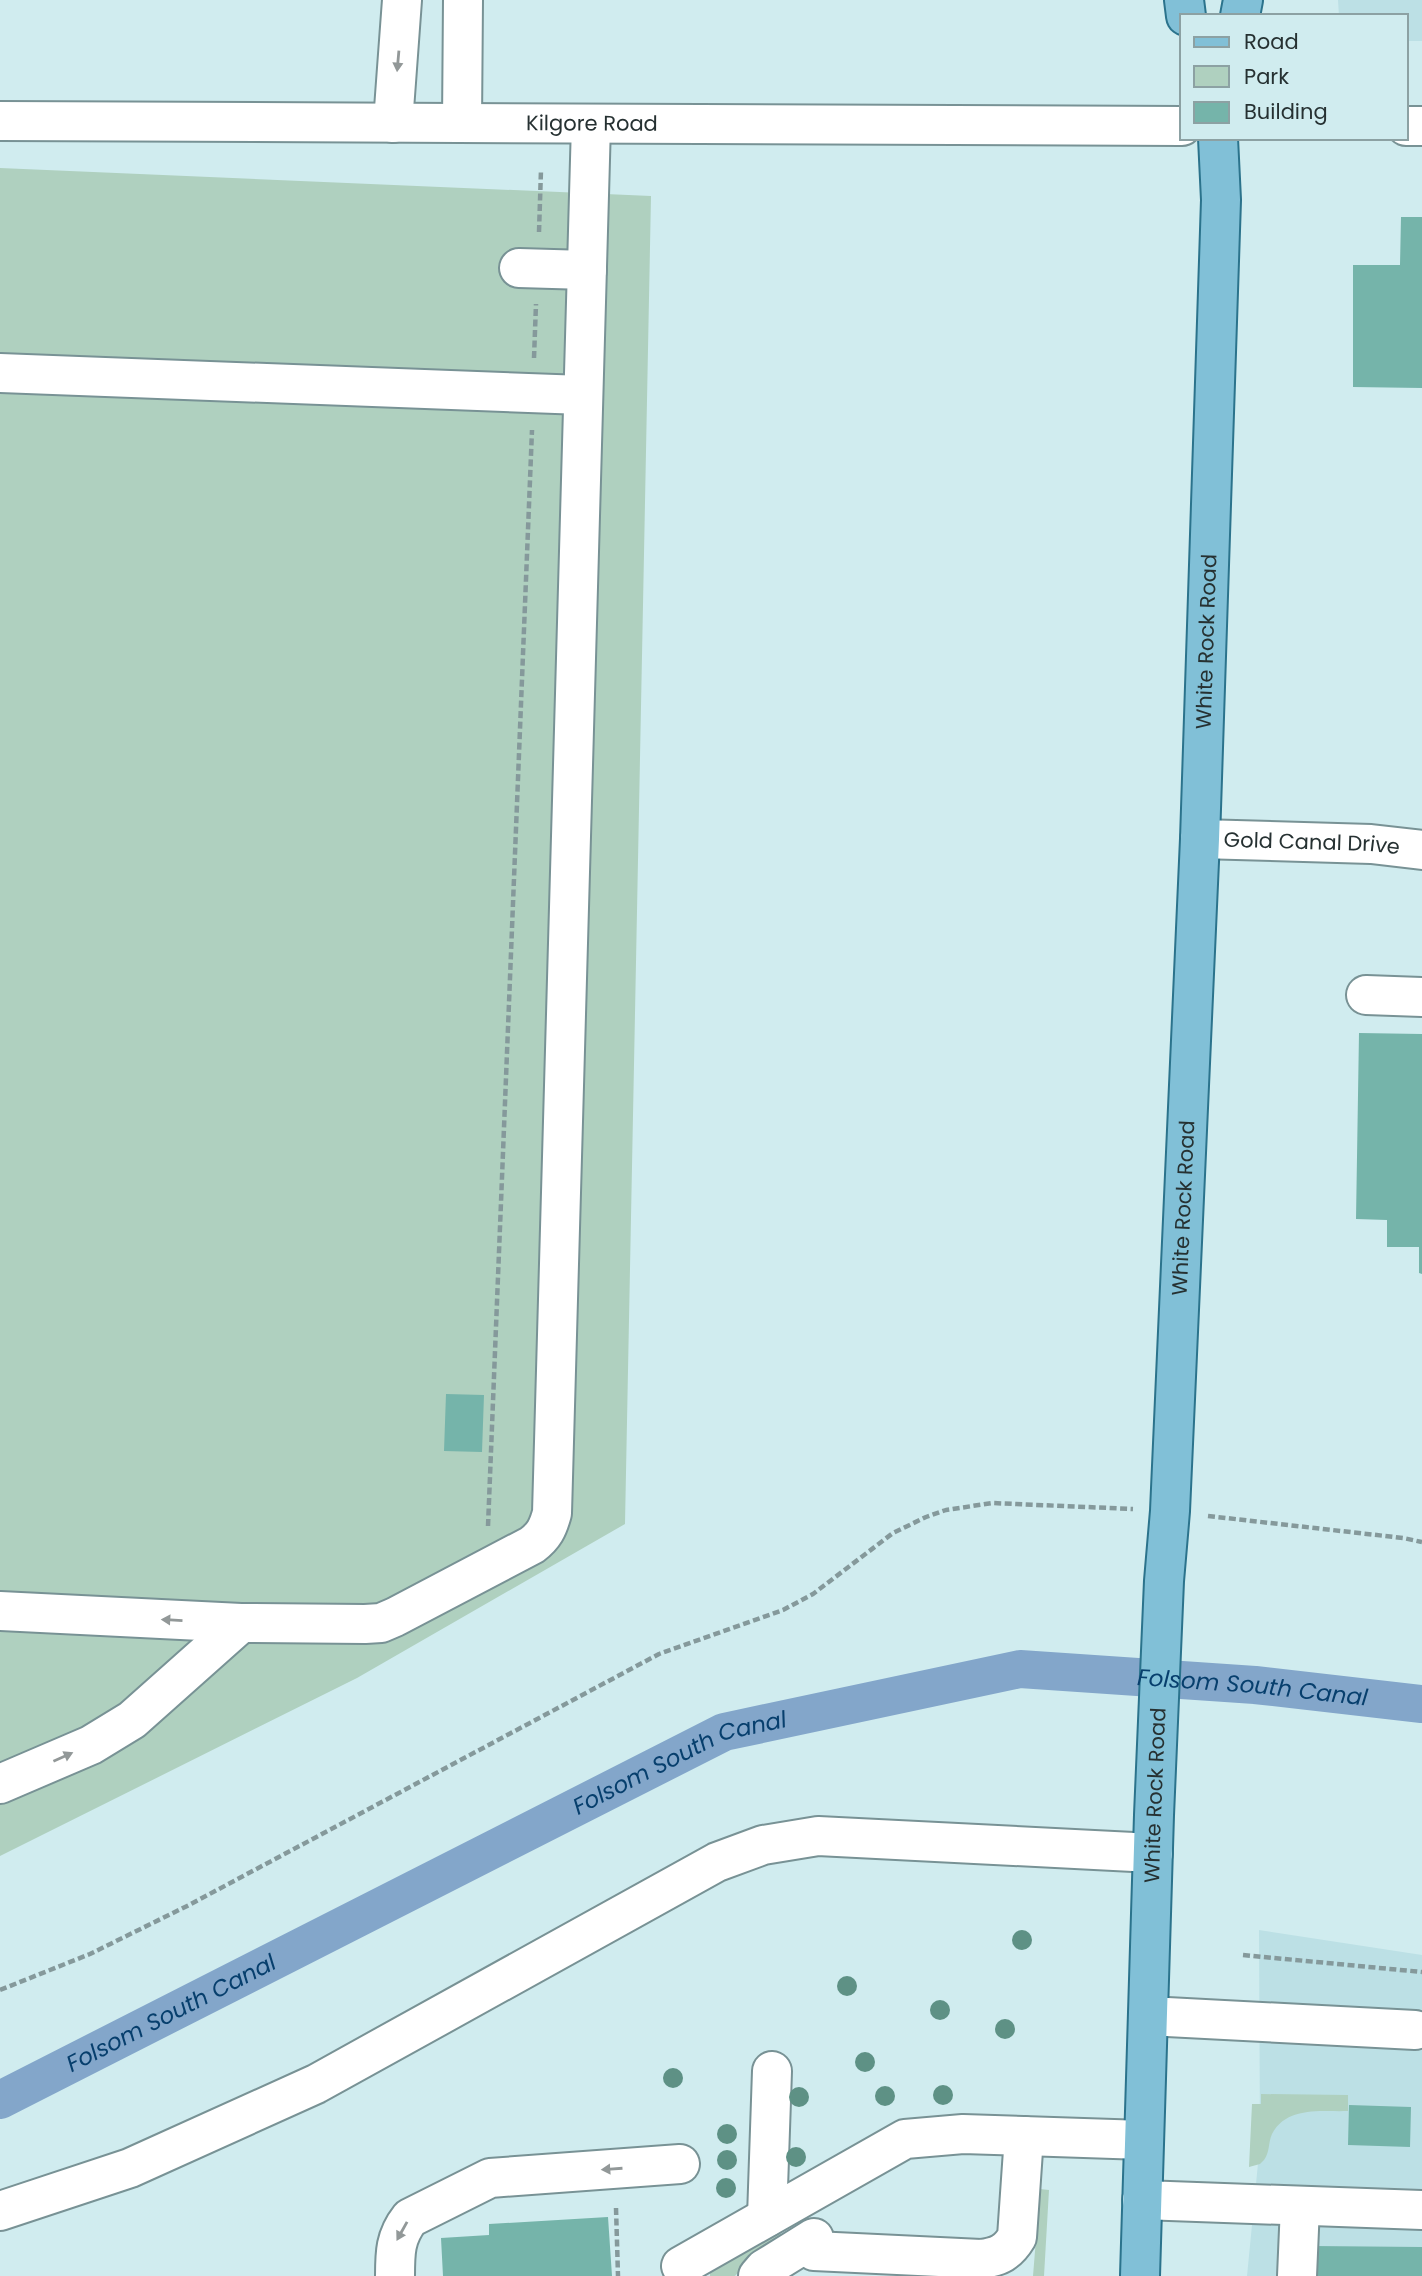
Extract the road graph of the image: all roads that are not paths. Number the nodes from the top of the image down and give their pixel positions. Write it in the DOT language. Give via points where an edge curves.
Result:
graph roads {
  1 [pos="402,0"];
  2 [pos="463,0"];
  3 [pos="0,121"];
  4 [pos="393,123"];
  5 [pos="461,123"];
  6 [pos="591,124"];
  7 [pos="1180,126"];
  8 [pos="1218,140"];
  9 [pos="528,268"];
  10 [pos="587,270"];
  11 [pos="0,373"];
  12 [pos="583,395"];
  13 [pos="1200,839"];
  14 [pos="1422,850"];
  15 [pos="1366,995"];
  16 [pos="1422,997"];
  17 [pos="0,1611"];
  18 [pos="241,1623"];
  19 [pos="0,1784"];
  20 [pos="1153,1853"];
  21 [pos="1148,2016"];
  22 [pos="1415,2030"];
  23 [pos="772,2071"];
  24 [pos="1024,2136"];
  25 [pos="1144,2140"];
  26 [pos="680,2164"];
  27 [pos="802,2197"];
  28 [pos="1142,2200"];
  29 [pos="1300,2206"];
  30 [pos="1422,2210"];
  31 [pos="0,2211"];
  32 [pos="767,2217"];
  33 [pos="814,2252"];
  34 [pos="1014,2262"];
  35 [pos="681,2266"];
  36 [pos="395,2276"];
  37 [pos="758,2276"];
  38 [pos="1140,2276"];
  39 [pos="1297,2276"];
  1 -- 4 [label="street, one-way"];
  2 -- 5 [label="street"];
  3 -- 4 [label="street, Kilgore Road"];
  4 -- 5 [label="street, Kilgore Road"];
  5 -- 6 [label="street, Kilgore Road"];
  6 -- 7 [label="street, Kilgore Road"];
  6 -- 10 [label="street"];
  8 -- 13 [label="main road, White Rock Road"];
  9 -- 10 [label="street"];
  10 -- 12 [label="street"];
  11 -- 12 [label="street"];
  12 -- 18 [label="street" via="549,1525 532,1545 381,1623"];
  13 -- 14 [label="street, Gold Canal Drive"];
  13 -- 20 [label="main road, White Rock Road"];
  15 -- 16 [label="street"];
  18 -- 17 [label="street, one-way"];
  19 -- 18 [label="street, one-way" via="91,1745 132,1720"];
  20 -- 21 [label="main road, White Rock Road"];
  20 -- 31 [label="street" via="818,1836 763,1844 717,1861 316,2084 130,2168"];
  21 -- 22 [label="street"];
  21 -- 25 [label="main road, White Rock Road"];
  23 -- 32 [label="street"];
  24 -- 25 [label="street"];
  24 -- 27 [label="street" via="963,2134 905,2139"];
  24 -- 34 [label="street"];
  25 -- 28 [label="main road, White Rock Road"];
  26 -- 36 [label="street, one-way" via="489,2178 410,2218 395,2244"];
  27 -- 32 [label="street"];
  27 -- 33 [label="street"];
  28 -- 29 [label="street"];
  28 -- 38 [label="main road, White Rock Road"];
  29 -- 30 [label="street"];
  29 -- 39 [label="street"];
  32 -- 35 [label="street"];
  33 -- 34 [label="street"];
  33 -- 37 [label="street" via="764,2269"];
}
